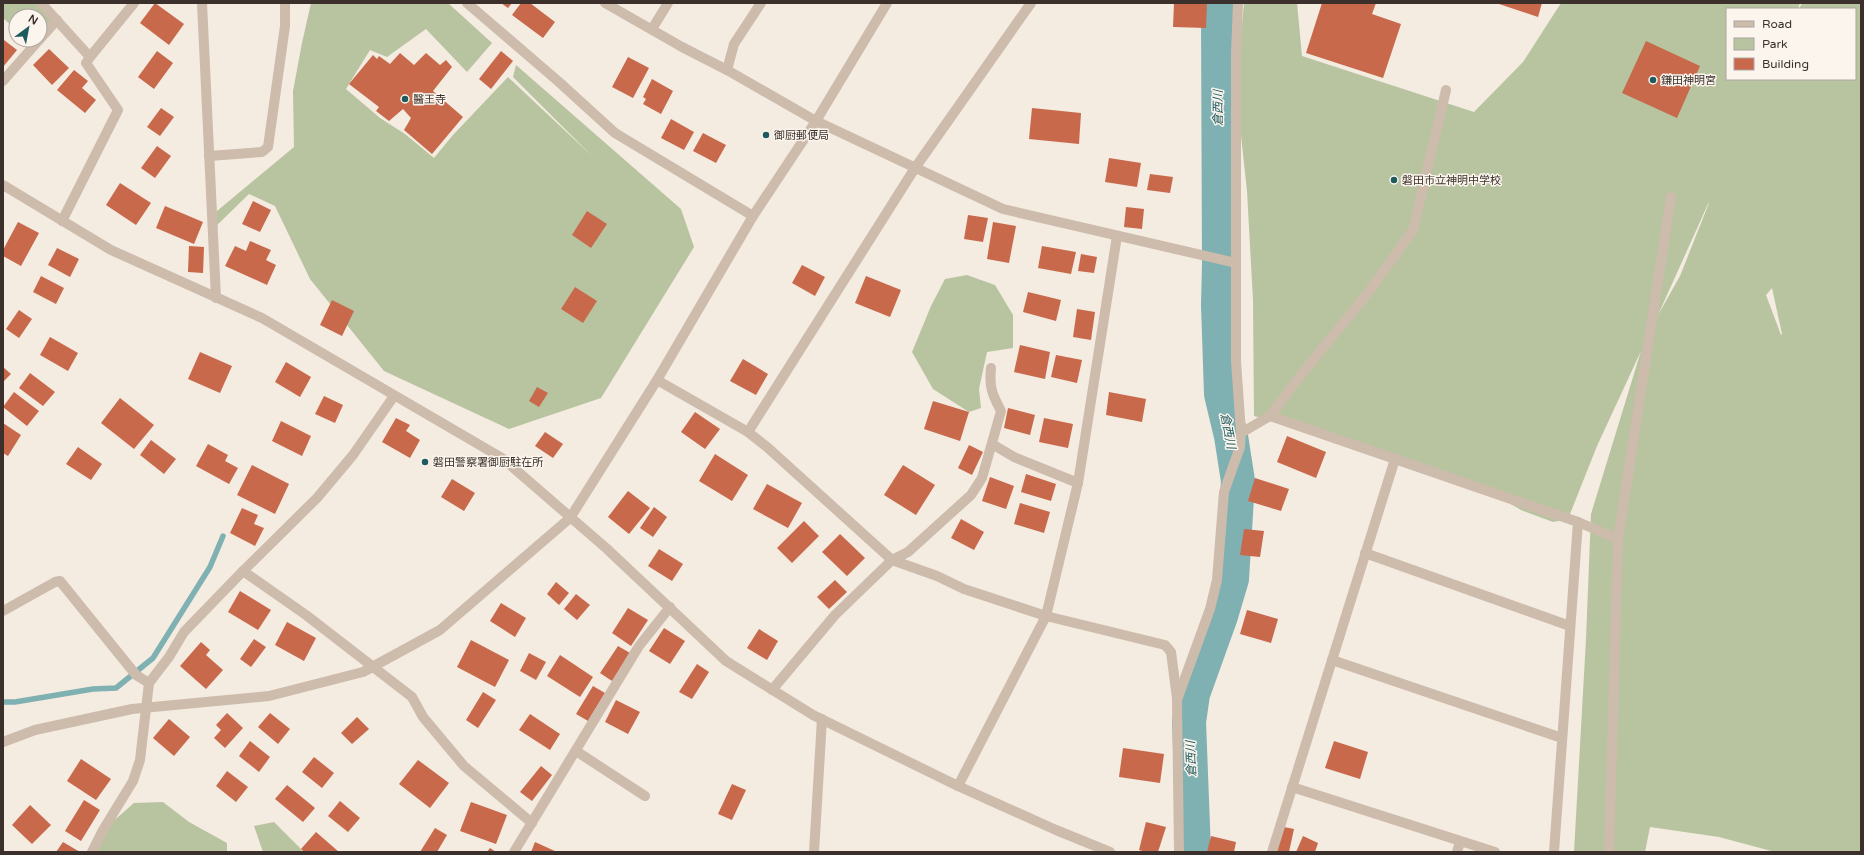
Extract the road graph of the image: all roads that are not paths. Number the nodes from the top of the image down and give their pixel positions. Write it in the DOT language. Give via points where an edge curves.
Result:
graph roads {
  1 [pos="41,3"];
  2 [pos="134,3"];
  3 [pos="202,3"];
  4 [pos="285,3"];
  5 [pos="467,3"];
  6 [pos="605,3"];
  7 [pos="668,3"];
  8 [pos="761,3"];
  9 [pos="887,3"];
  10 [pos="1031,3"];
  11 [pos="1238,3"];
  12 [pos="57,20"];
  13 [pos="652,29"];
  14 [pos="48,31"];
  15 [pos="33,48"];
  16 [pos="90,57"];
  17 [pos="728,70"];
  18 [pos="3,81"];
  19 [pos="1446,90"];
  20 [pos="816,121"];
  21 [pos="209,156"];
  22 [pos="915,168"];
  23 [pos="3,185"];
  24 [pos="1671,197"];
  25 [pos="754,216"];
  26 [pos="62,221"];
  27 [pos="1117,236"];
  28 [pos="1236,263"];
  29 [pos="216,298"];
  30 [pos="991,368"];
  31 [pos="656,380"];
  32 [pos="394,396"];
  33 [pos="1270,416"];
  34 [pos="748,432"];
  35 [pos="1242,433"];
  36 [pos="992,444"];
  37 [pos="1395,459"];
  38 [pos="1078,484"];
  39 [pos="570,518"];
  40 [pos="1578,522"];
  41 [pos="1618,539"];
  42 [pos="1365,553"];
  43 [pos="892,560"];
  44 [pos="242,571"];
  45 [pos="670,607"];
  46 [pos="3,611"];
  47 [pos="1046,616"];
  48 [pos="1570,626"];
  49 [pos="1332,660"];
  50 [pos="373,666"];
  51 [pos="149,683"];
  52 [pos="772,690"];
  53 [pos="1177,700"];
  54 [pos="146,708"];
  55 [pos="822,719"];
  56 [pos="1562,738"];
  57 [pos="3,742"];
  58 [pos="576,751"];
  59 [pos="958,786"];
  60 [pos="1292,787"];
  61 [pos="644,796"];
  62 [pos="532,822"];
  63 [pos="1458,847"];
  64 [pos="1087,848"];
  65 [pos="92,852"];
  66 [pos="514,852"];
  67 [pos="814,852"];
  68 [pos="1110,852"];
  69 [pos="1179,852"];
  70 [pos="1272,852"];
  71 [pos="1495,852"];
  72 [pos="1554,852"];
  73 [pos="1609,852"];
  1 -- 12 [label="street"];
  2 -- 16 [label="street"];
  3 -- 21 [label="street"];
  4 -- 21 [label="street" via="286,26 268,147 262,152"];
  5 -- 25 [label="street" via="614,133"];
  6 -- 13 [label="street"];
  7 -- 13 [label="street"];
  8 -- 17 [label="street" via="734,44"];
  9 -- 20 [label="street"];
  10 -- 22 [label="street"];
  11 -- 28 [label="street"];
  12 -- 14 [label="street"];
  12 -- 16 [label="street"];
  13 -- 17 [label="street"];
  15 -- 18 [label="street"];
  16 -- 26 [label="street" via="86,63 118,110"];
  17 -- 20 [label="street"];
  19 -- 33 [label="street" via="1413,230 1367,294"];
  20 -- 22 [label="street"];
  20 -- 25 [label="street"];
  21 -- 29 [label="street"];
  22 -- 27 [label="street" via="1003,209"];
  22 -- 34 [label="street"];
  23 -- 26 [label="street"];
  24 -- 41 [label="street"];
  25 -- 31 [label="street"];
  26 -- 29 [label="street" via="111,250"];
  27 -- 28 [label="street"];
  27 -- 38 [label="street"];
  28 -- 35 [label="street" via="1236,361"];
  29 -- 32 [label="street" via="262,318"];
  30 -- 36 [label="street" via="989,383 1001,411"];
  31 -- 34 [label="street"];
  31 -- 39 [label="street"];
  32 -- 39 [label="street" via="502,458"];
  32 -- 44 [label="street" via="353,455 317,498"];
  33 -- 35 [label="street"];
  33 -- 37 [label="street"];
  34 -- 43 [label="street"];
  35 -- 53 [label="street" via="1240,447 1224,492 1217,580 1210,609"];
  36 -- 38 [label="street" via="1014,457"];
  36 -- 43 [label="street" via="982,478 971,494 908,552"];
  37 -- 40 [label="street"];
  37 -- 42 [label="street"];
  38 -- 47 [label="street"];
  39 -- 45 [label="street"];
  39 -- 50 [label="street" via="440,630"];
  40 -- 41 [label="street"];
  40 -- 48 [label="street"];
  41 -- 73 [label="street"];
  42 -- 48 [label="street"];
  42 -- 49 [label="street"];
  43 -- 47 [label="street" via="964,589"];
  43 -- 52 [label="street" via="835,615"];
  44 -- 50 [label="street"];
  44 -- 51 [label="street" via="184,632"];
  45 -- 52 [label="street" via="726,661"];
  45 -- 58 [label="street" via="639,646"];
  46 -- 51 [label="street" via="60,581 136,674"];
  47 -- 53 [label="street" via="1164,645 1171,652"];
  47 -- 59 [label="street"];
  48 -- 56 [label="street"];
  49 -- 56 [label="street"];
  49 -- 60 [label="street"];
  50 -- 54 [label="street" via="363,672 269,696"];
  50 -- 62 [label="street" via="412,698 423,717 464,766"];
  51 -- 54 [label="street"];
  52 -- 55 [label="street"];
  53 -- 69 [label="street"];
  54 -- 57 [label="street" via="36,730"];
  54 -- 65 [label="street" via="140,760 133,781"];
  55 -- 59 [label="street"];
  55 -- 67 [label="street"];
  56 -- 72 [label="street"];
  58 -- 61 [label="street"];
  58 -- 62 [label="street"];
  59 -- 64 [label="street"];
  60 -- 63 [label="street"];
  60 -- 70 [label="street"];
  62 -- 66 [label="street"];
  63 -- 71 [label="street"];
  64 -- 68 [label="street"];
}
